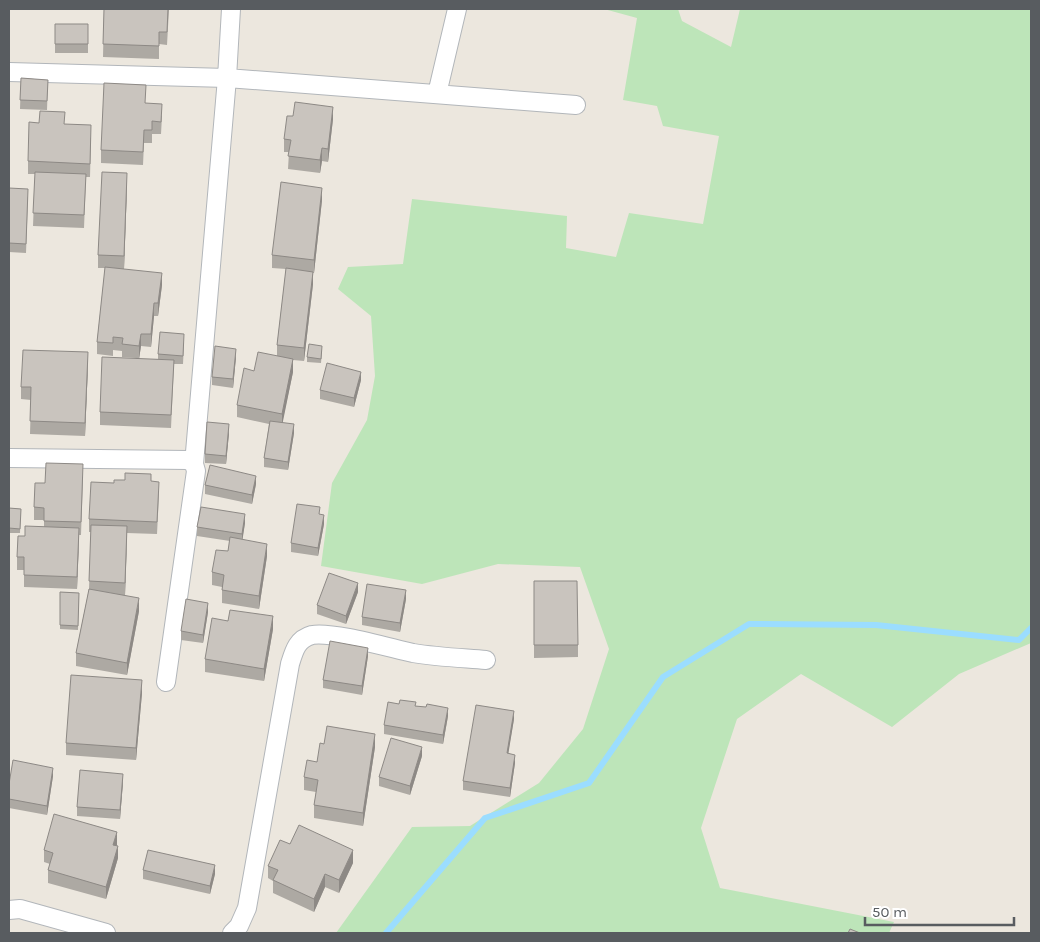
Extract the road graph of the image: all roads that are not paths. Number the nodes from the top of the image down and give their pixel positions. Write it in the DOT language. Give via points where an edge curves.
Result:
graph roads {
  1 [pos="231,9"];
  2 [pos="457,9"];
  3 [pos="9,72"];
  4 [pos="226,78"];
  5 [pos="437,94"];
  6 [pos="576,105"];
  7 [pos="9,458"];
  8 [pos="194,464"];
  9 [pos="486,660"];
  10 [pos="166,682"];
  11 [pos="9,910"];
  12 [pos="106,933"];
  13 [pos="232,933"];
  1 -- 4 [label="street"];
  2 -- 5 [label="street"];
  3 -- 4 [label="street"];
  4 -- 5 [label="street"];
  4 -- 8 [label="street"];
  5 -- 6 [label="street"];
  7 -- 8 [label="street" via="188,460"];
  8 -- 10 [label="street" via="196,471"];
  9 -- 13 [label="street" via="416,653 329,635 303,638 295,648 290,664 247,908"];
  11 -- 12 [label="street" via="20,910"];
}
